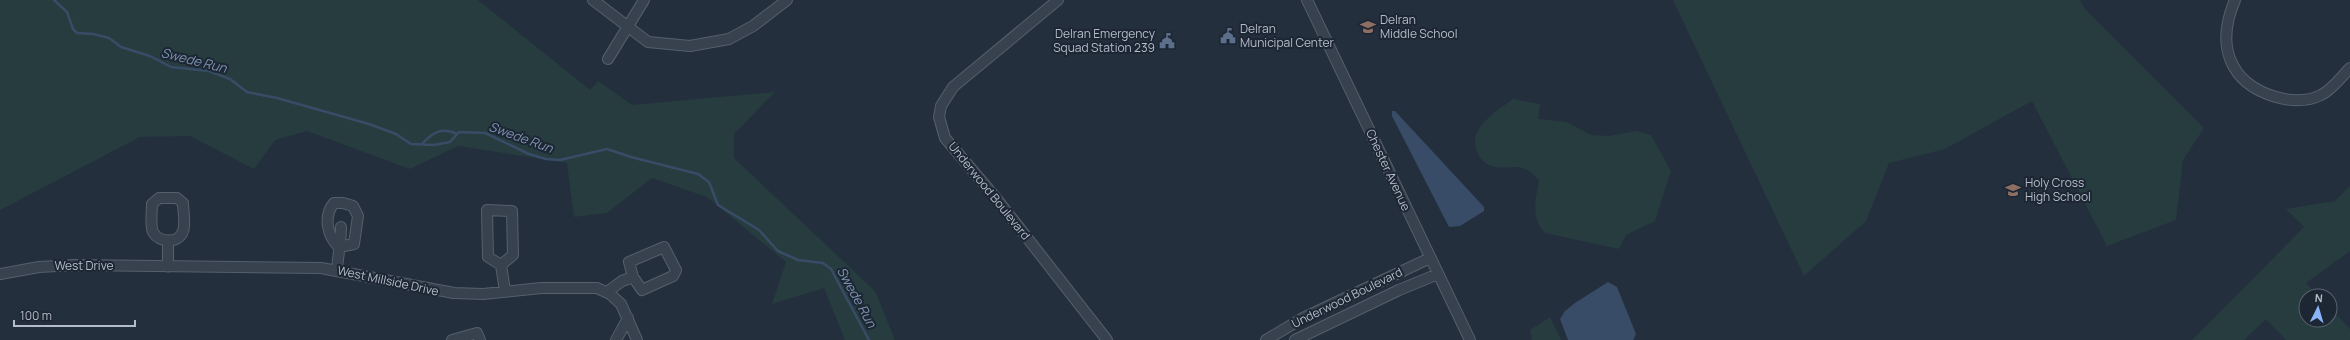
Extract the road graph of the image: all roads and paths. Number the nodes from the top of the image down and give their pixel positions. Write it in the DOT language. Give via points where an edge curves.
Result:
graph roads {
  1 [pos="593,0"];
  2 [pos="644,0"];
  3 [pos="787,0"];
  4 [pos="1058,0"];
  5 [pos="1307,0"];
  6 [pos="2235,0"];
  7 [pos="629,28"];
  8 [pos="608,59"];
  9 [pos="2350,68"];
  10 [pos="340,227"];
  11 [pos="168,241"];
  12 [pos="1430,258"];
  13 [pos="501,265"];
  14 [pos="168,266"];
  15 [pos="337,270"];
  16 [pos="0,274"];
  17 [pos="1438,274"];
  18 [pos="633,277"];
  19 [pos="505,291"];
  20 [pos="607,292"];
  21 [pos="628,318"];
  22 [pos="452,340"];
  23 [pos="480,340"];
  24 [pos="616,340"];
  25 [pos="637,340"];
  26 [pos="1107,340"];
  27 [pos="1266,340"];
  28 [pos="1296,340"];
  29 [pos="1470,340"];
  1 -- 7 [label="street"];
  2 -- 7 [label="street"];
  3 -- 7 [label="street" via="753,26 729,39 710,44 690,46 648,42"];
  4 -- 26 [label="street, Underwood Boulevard" via="953,87 941,106 940,117 945,138 996,198"];
  5 -- 12 [label="street, Chester Avenue"];
  6 -- 9 [label="street" via="2228,15 2226,47 2243,80 2259,92 2286,100 2322,95"];
  7 -- 8 [label="street"];
  10 -- 15 [label="street" via="341,244 338,247"];
  11 -- 11 [label="street" via="158,238 152,231 152,204 158,198 177,198 183,203 183,231 178,238"];
  11 -- 14 [label="street"];
  12 -- 17 [label="street, Chester Avenue"];
  12 -- 27 [label="street, Underwood Boulevard" via="1297,321"];
  13 -- 13 [label="street" via="513,255 512,211 487,210 488,257"];
  13 -- 19 [label="street"];
  14 -- 15 [label="street, West Millside Drive"];
  14 -- 16 [label="street, West Drive" via="75,265 39,267"];
  15 -- 19 [label="street, West Millside Drive" via="446,293 483,294"];
  17 -- 28 [label="street, Underwood Boulevard"];
  17 -- 29 [label="street, Chester Avenue"];
  18 -- 18 [label="street" via="629,262 664,247 676,270 673,276 642,290"];
  18 -- 20 [label="street" via="622,281"];
  19 -- 20 [label="street, West Millside Drive" via="582,287"];
  20 -- 21 [label="street" via="621,304"];
  21 -- 24 [label="street"];
  21 -- 25 [label="street"];
  22 -- 23 [label="street" via="477,333"];
}
